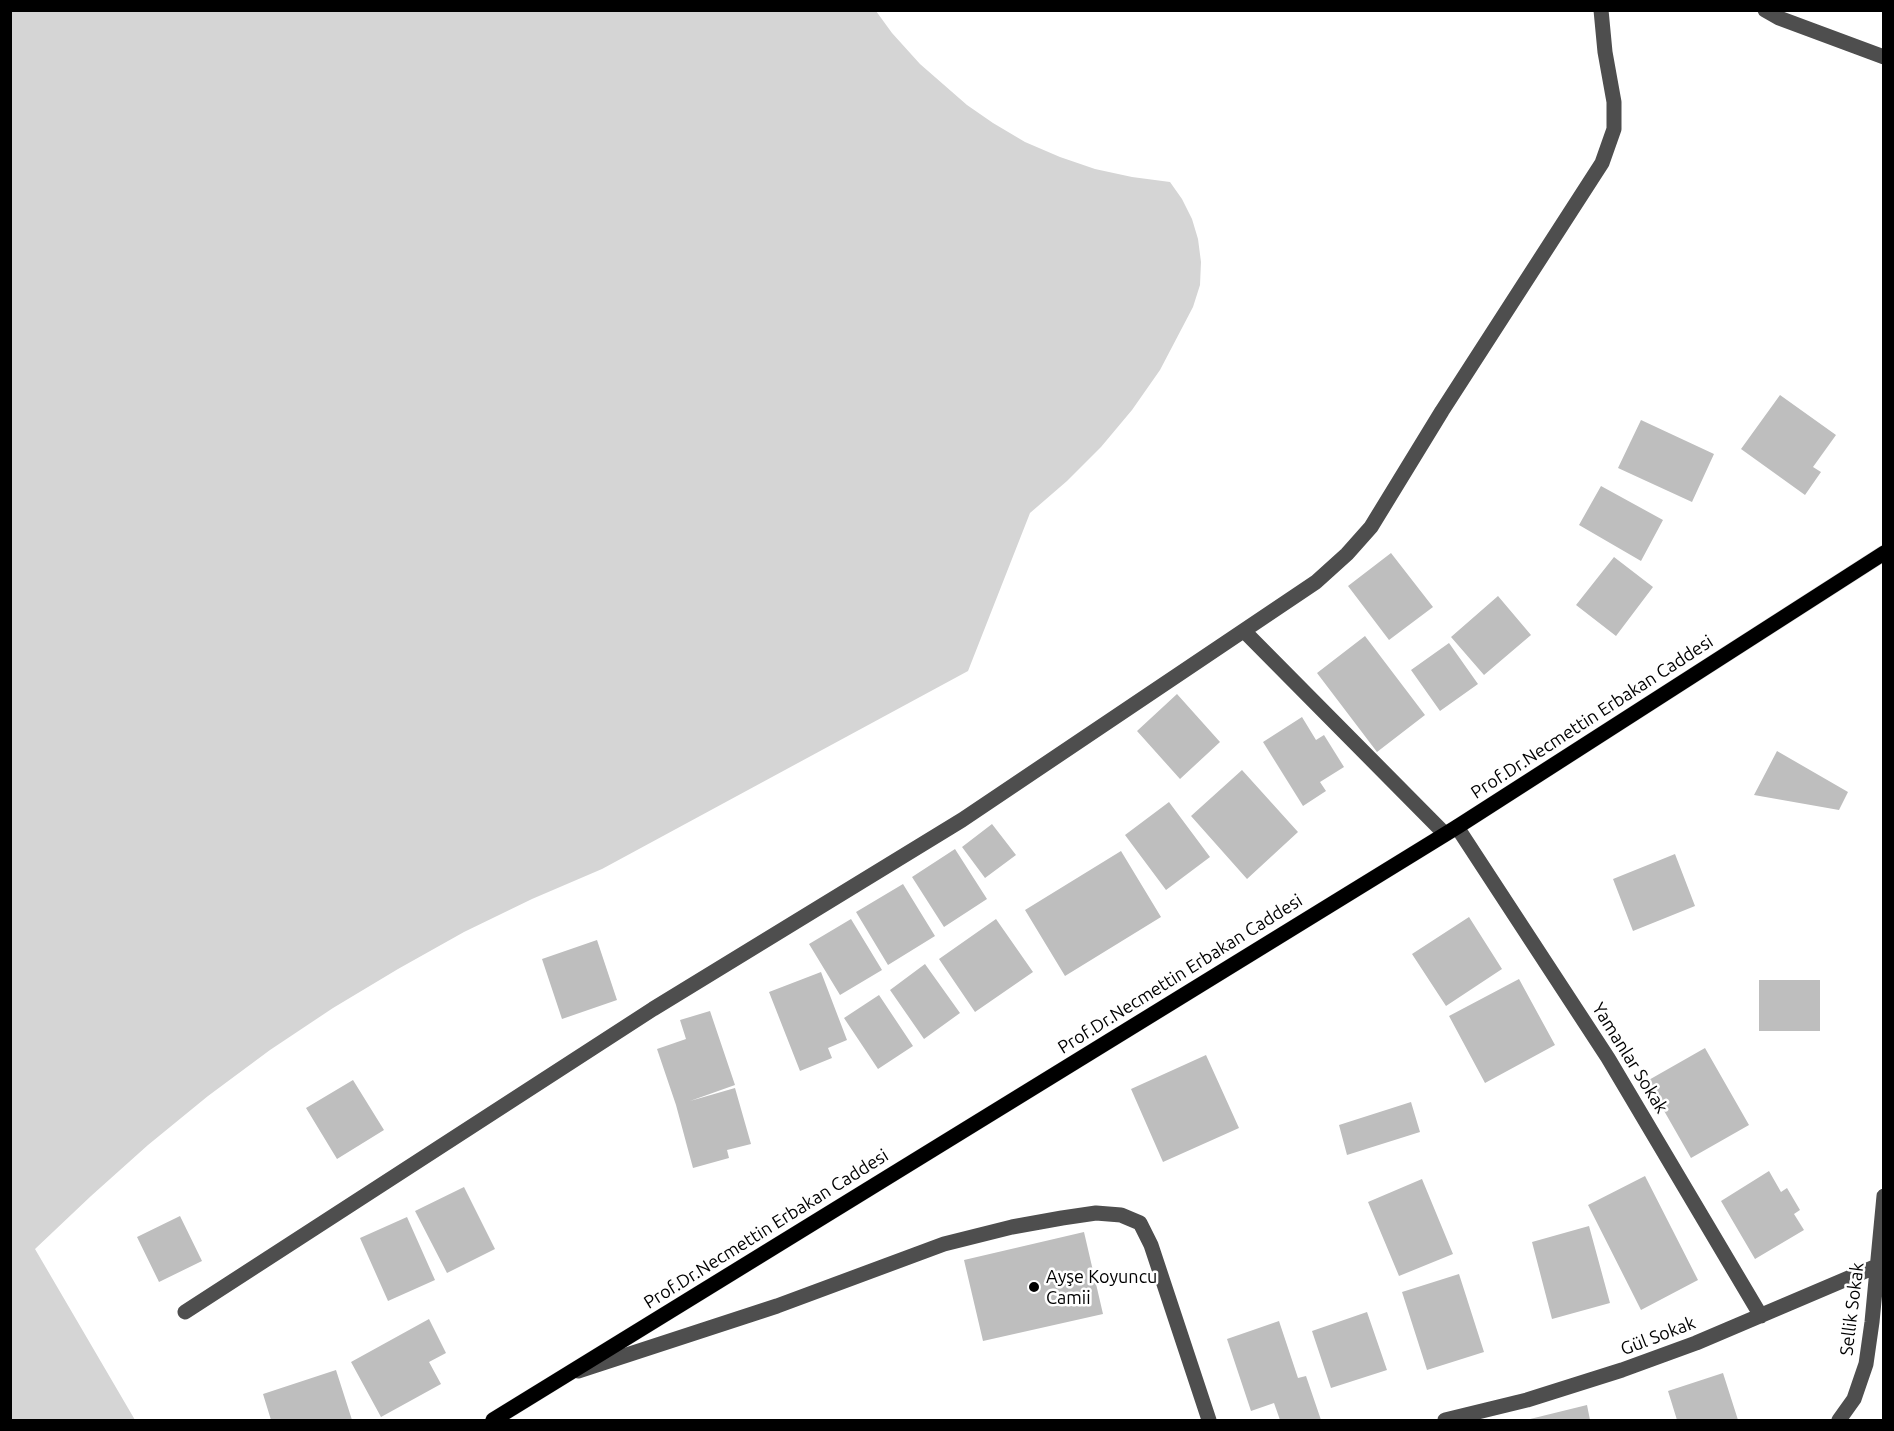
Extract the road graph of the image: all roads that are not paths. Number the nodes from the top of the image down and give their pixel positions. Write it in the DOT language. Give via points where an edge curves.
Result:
graph roads {
  1 [pos="1601,10"];
  2 [pos="1765,10"];
  3 [pos="1884,57"];
  4 [pos="1884,554"];
  5 [pos="1244,631"];
  6 [pos="1451,831"];
  7 [pos="1884,1196"];
  8 [pos="1882,1227"];
  9 [pos="1877,1266"];
  10 [pos="185,1312"];
  11 [pos="1761,1316"];
  12 [pos="566,1375"];
  13 [pos="493,1420"];
  14 [pos="1209,1420"];
  15 [pos="1445,1420"];
  16 [pos="1839,1420"];
  1 -- 5 [label="street" via="1614,102 1614,129 1602,163 1371,527 1316,582"];
  2 -- 3 [label="street"];
  4 -- 6 [label="main road, Prof.Dr.Necmettin Erbakan Caddesi"];
  5 -- 6 [label="street, Yamanlar Sokak"];
  5 -- 10 [label="street" via="962,820 653,1009"];
  6 -- 11 [label="street, Yamanlar Sokak" via="1608,1058"];
  6 -- 12 [label="main road, Prof.Dr.Necmettin Erbakan Caddesi"];
  7 -- 8 [label="street, Sellik Sokak"];
  8 -- 9 [label="street, Sellik Sokak"];
  9 -- 11 [label="street, Gül Sokak"];
  9 -- 16 [label="street, Sellik Sokak" via="1866,1364 1854,1399"];
  11 -- 15 [label="street, Gül Sokak" via="1622,1370 1527,1400"];
  12 -- 13 [label="main road, Prof.Dr.Necmettin Erbakan Caddesi"];
  12 -- 14 [label="street" via="777,1306 944,1244 1012,1227 1096,1214 1121,1215 1140,1223 1151,1245"];
}
